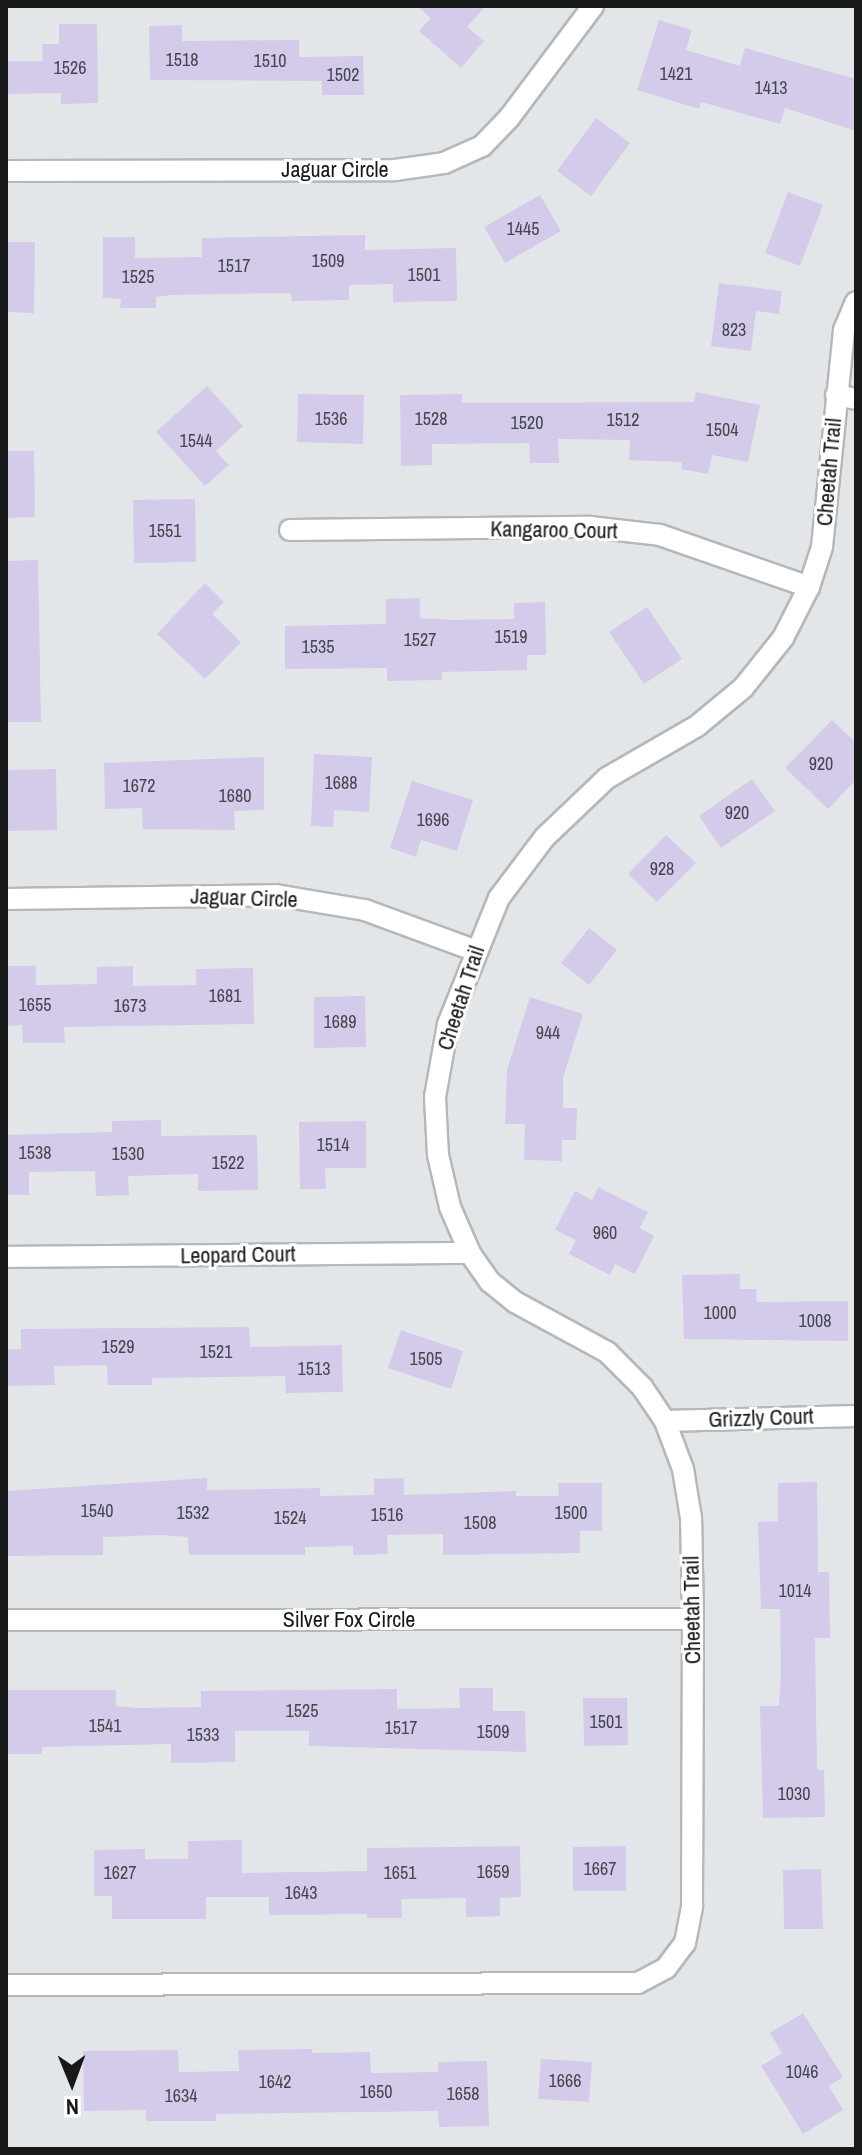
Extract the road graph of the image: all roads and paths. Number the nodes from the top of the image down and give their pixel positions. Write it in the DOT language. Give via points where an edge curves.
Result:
graph roads {
  1 [pos="593,6"];
  2 [pos="6,171"];
  3 [pos="856,302"];
  4 [pos="846,397"];
  5 [pos="290,530"];
  6 [pos="809,587"];
  7 [pos="6,899"];
  8 [pos="474,950"];
  9 [pos="470,1253"];
  10 [pos="6,1257"];
  11 [pos="856,1416"];
  12 [pos="665,1421"];
  13 [pos="693,1619"];
  14 [pos="6,1620"];
  15 [pos="6,1985"];
  1 -- 2 [label="street, Jaguar Circle" via="509,118 482,146 444,163 395,170"];
  3 -- 4 [label="street, Cheetah Trail" via="844,330"];
  4 -- 6 [label="street, Cheetah Trail" via="829,507"];
  5 -- 6 [label="street, Kangaroo Court" via="590,527 660,535"];
  6 -- 8 [label="street, Cheetah Trail" via="783,638 743,688 697,726 607,778 545,837 499,898"];
  7 -- 8 [label="street, Jaguar Circle" via="276,895 365,910"];
  8 -- 9 [label="street, Cheetah Trail" via="448,1024 435,1097 447,1194"];
  9 -- 10 [label="street, Leopard Court"];
  9 -- 12 [label="street, Cheetah Trail" via="490,1282 515,1302 607,1352 643,1388"];
  11 -- 12 [label="street, Grizzly Court"];
  12 -- 13 [label="street, Cheetah Trail" via="683,1469 691,1518"];
  13 -- 14 [label="street, Silver Fox Circle"];
  13 -- 15 [label="street, Cheetah Trail" via="692,1906 685,1943 666,1968 638,1983"];
}
